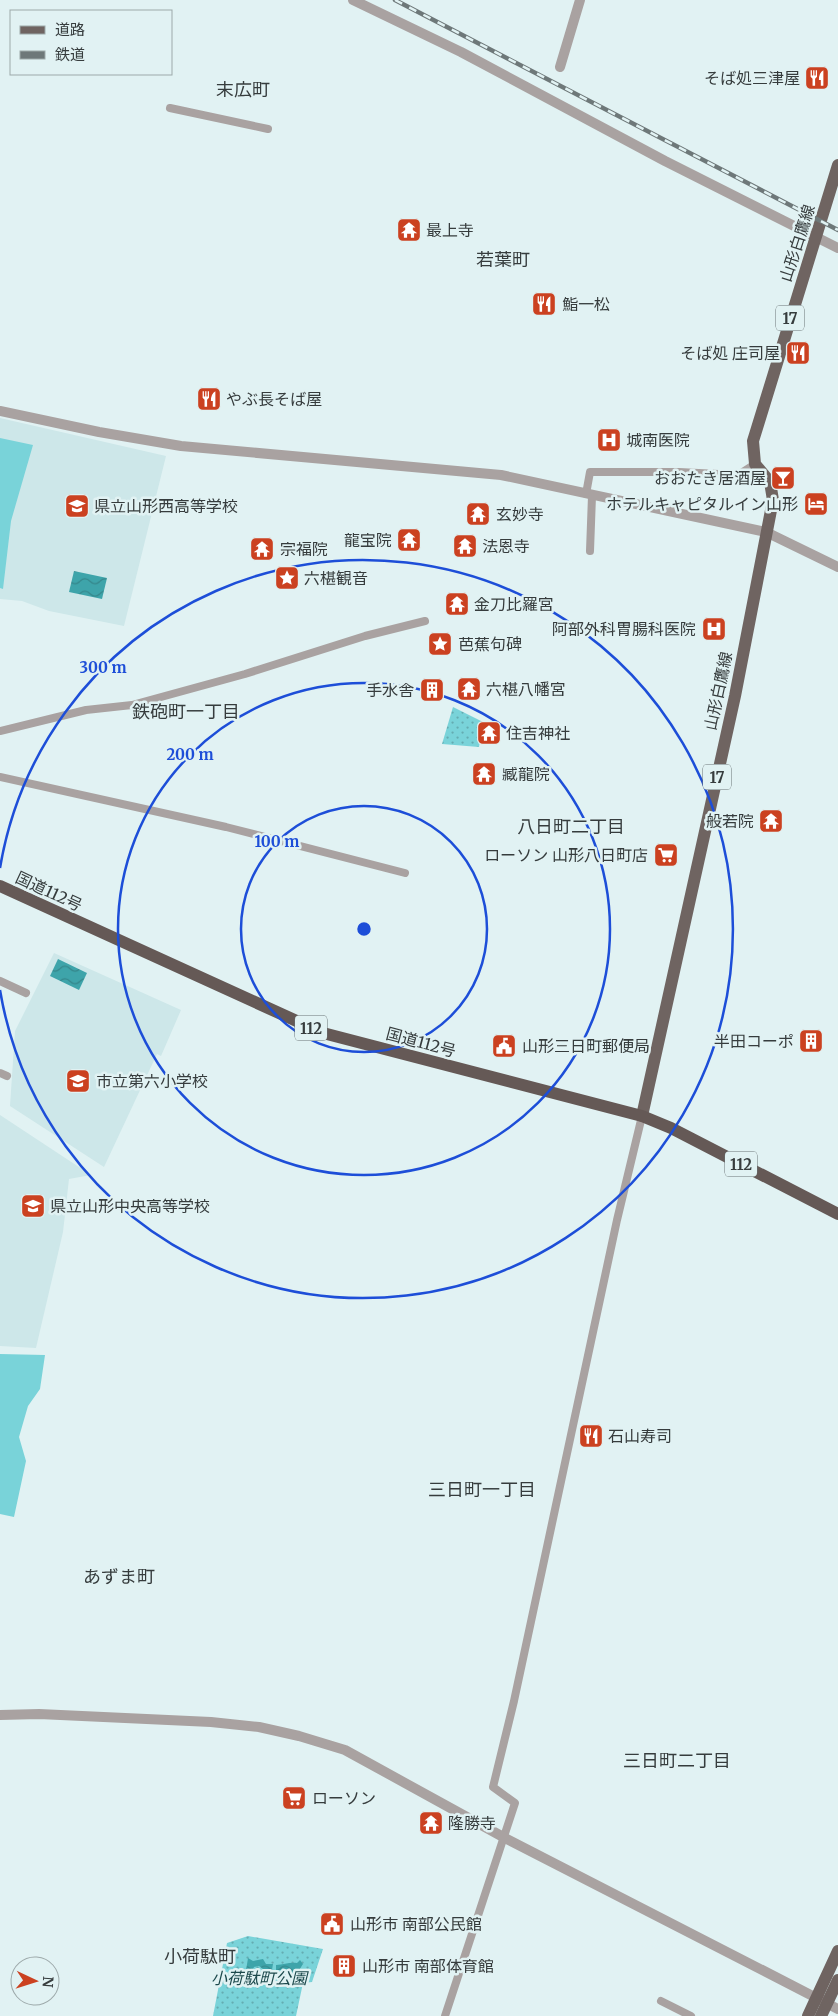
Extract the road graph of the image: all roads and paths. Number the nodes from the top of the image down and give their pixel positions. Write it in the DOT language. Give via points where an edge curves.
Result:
graph roads {
  1 [pos="353,0"];
  2 [pos="580,0"];
  3 [pos="560,67"];
  4 [pos="170,108"];
  5 [pos="268,129"];
  6 [pos="838,165"];
  7 [pos="816,236"];
  8 [pos="838,248"];
  9 [pos="0,411"];
  10 [pos="755,464"];
  11 [pos="589,495"];
  12 [pos="766,532"];
  13 [pos="590,551"];
  14 [pos="838,567"];
  15 [pos="425,621"];
  16 [pos="0,731"];
  17 [pos="0,777"];
  18 [pos="405,873"];
  19 [pos="0,886"];
  20 [pos="0,981"];
  21 [pos="26,993"];
  22 [pos="642,1116"];
  23 [pos="838,1214"];
  24 [pos="0,1715"];
  25 [pos="505,1838"];
  26 [pos="838,1951"];
  27 [pos="838,1980"];
  28 [pos="660,2001"];
  29 [pos="827,2003"];
  30 [pos="445,2016"];
  31 [pos="692,2016"];
  32 [pos="808,2016"];
  33 [pos="821,2016"];
  1 -- 7 [label="street" via="461,52 665,161"];
  2 -- 3 [label="street"];
  4 -- 5 [label="street"];
  6 -- 7 [label="main road, 山形白鷹線 / 17"];
  7 -- 8 [label="street"];
  7 -- 10 [label="main road, 山形白鷹線 / 17" via="757,427 753,442"];
  9 -- 11 [label="street" via="181,446 501,475"];
  10 -- 11 [label="street" via="738,475 590,472"];
  10 -- 12 [label="main road, 山形白鷹線 / 17" via="772,488"];
  11 -- 12 [label="street"];
  11 -- 13 [label="street"];
  12 -- 14 [label="street"];
  12 -- 22 [label="main road, 山形白鷹線 / 17" via="735,696"];
  15 -- 16 [label="street" via="132,704 78,711"];
  17 -- 18 [label="street" via="226,827"];
  19 -- 22 [label="highway, 国道112号 / 112" via="322,1033"];
  20 -- 21 [label="street"];
  22 -- 23 [label="highway, 国道112号 / 112"];
  22 -- 25 [label="street" via="616,1220 493,1787 515,1803"];
  24 -- 25 [label="street" via="210,1722 279,1730 345,1750"];
  25 -- 29 [label="street"];
  25 -- 30 [label="street"];
  26 -- 29 [label="main road"];
  27 -- 29 [label="main road"];
  28 -- 31 [label="street"];
  29 -- 32 [label="main road"];
  29 -- 33 [label="main road"];
}
